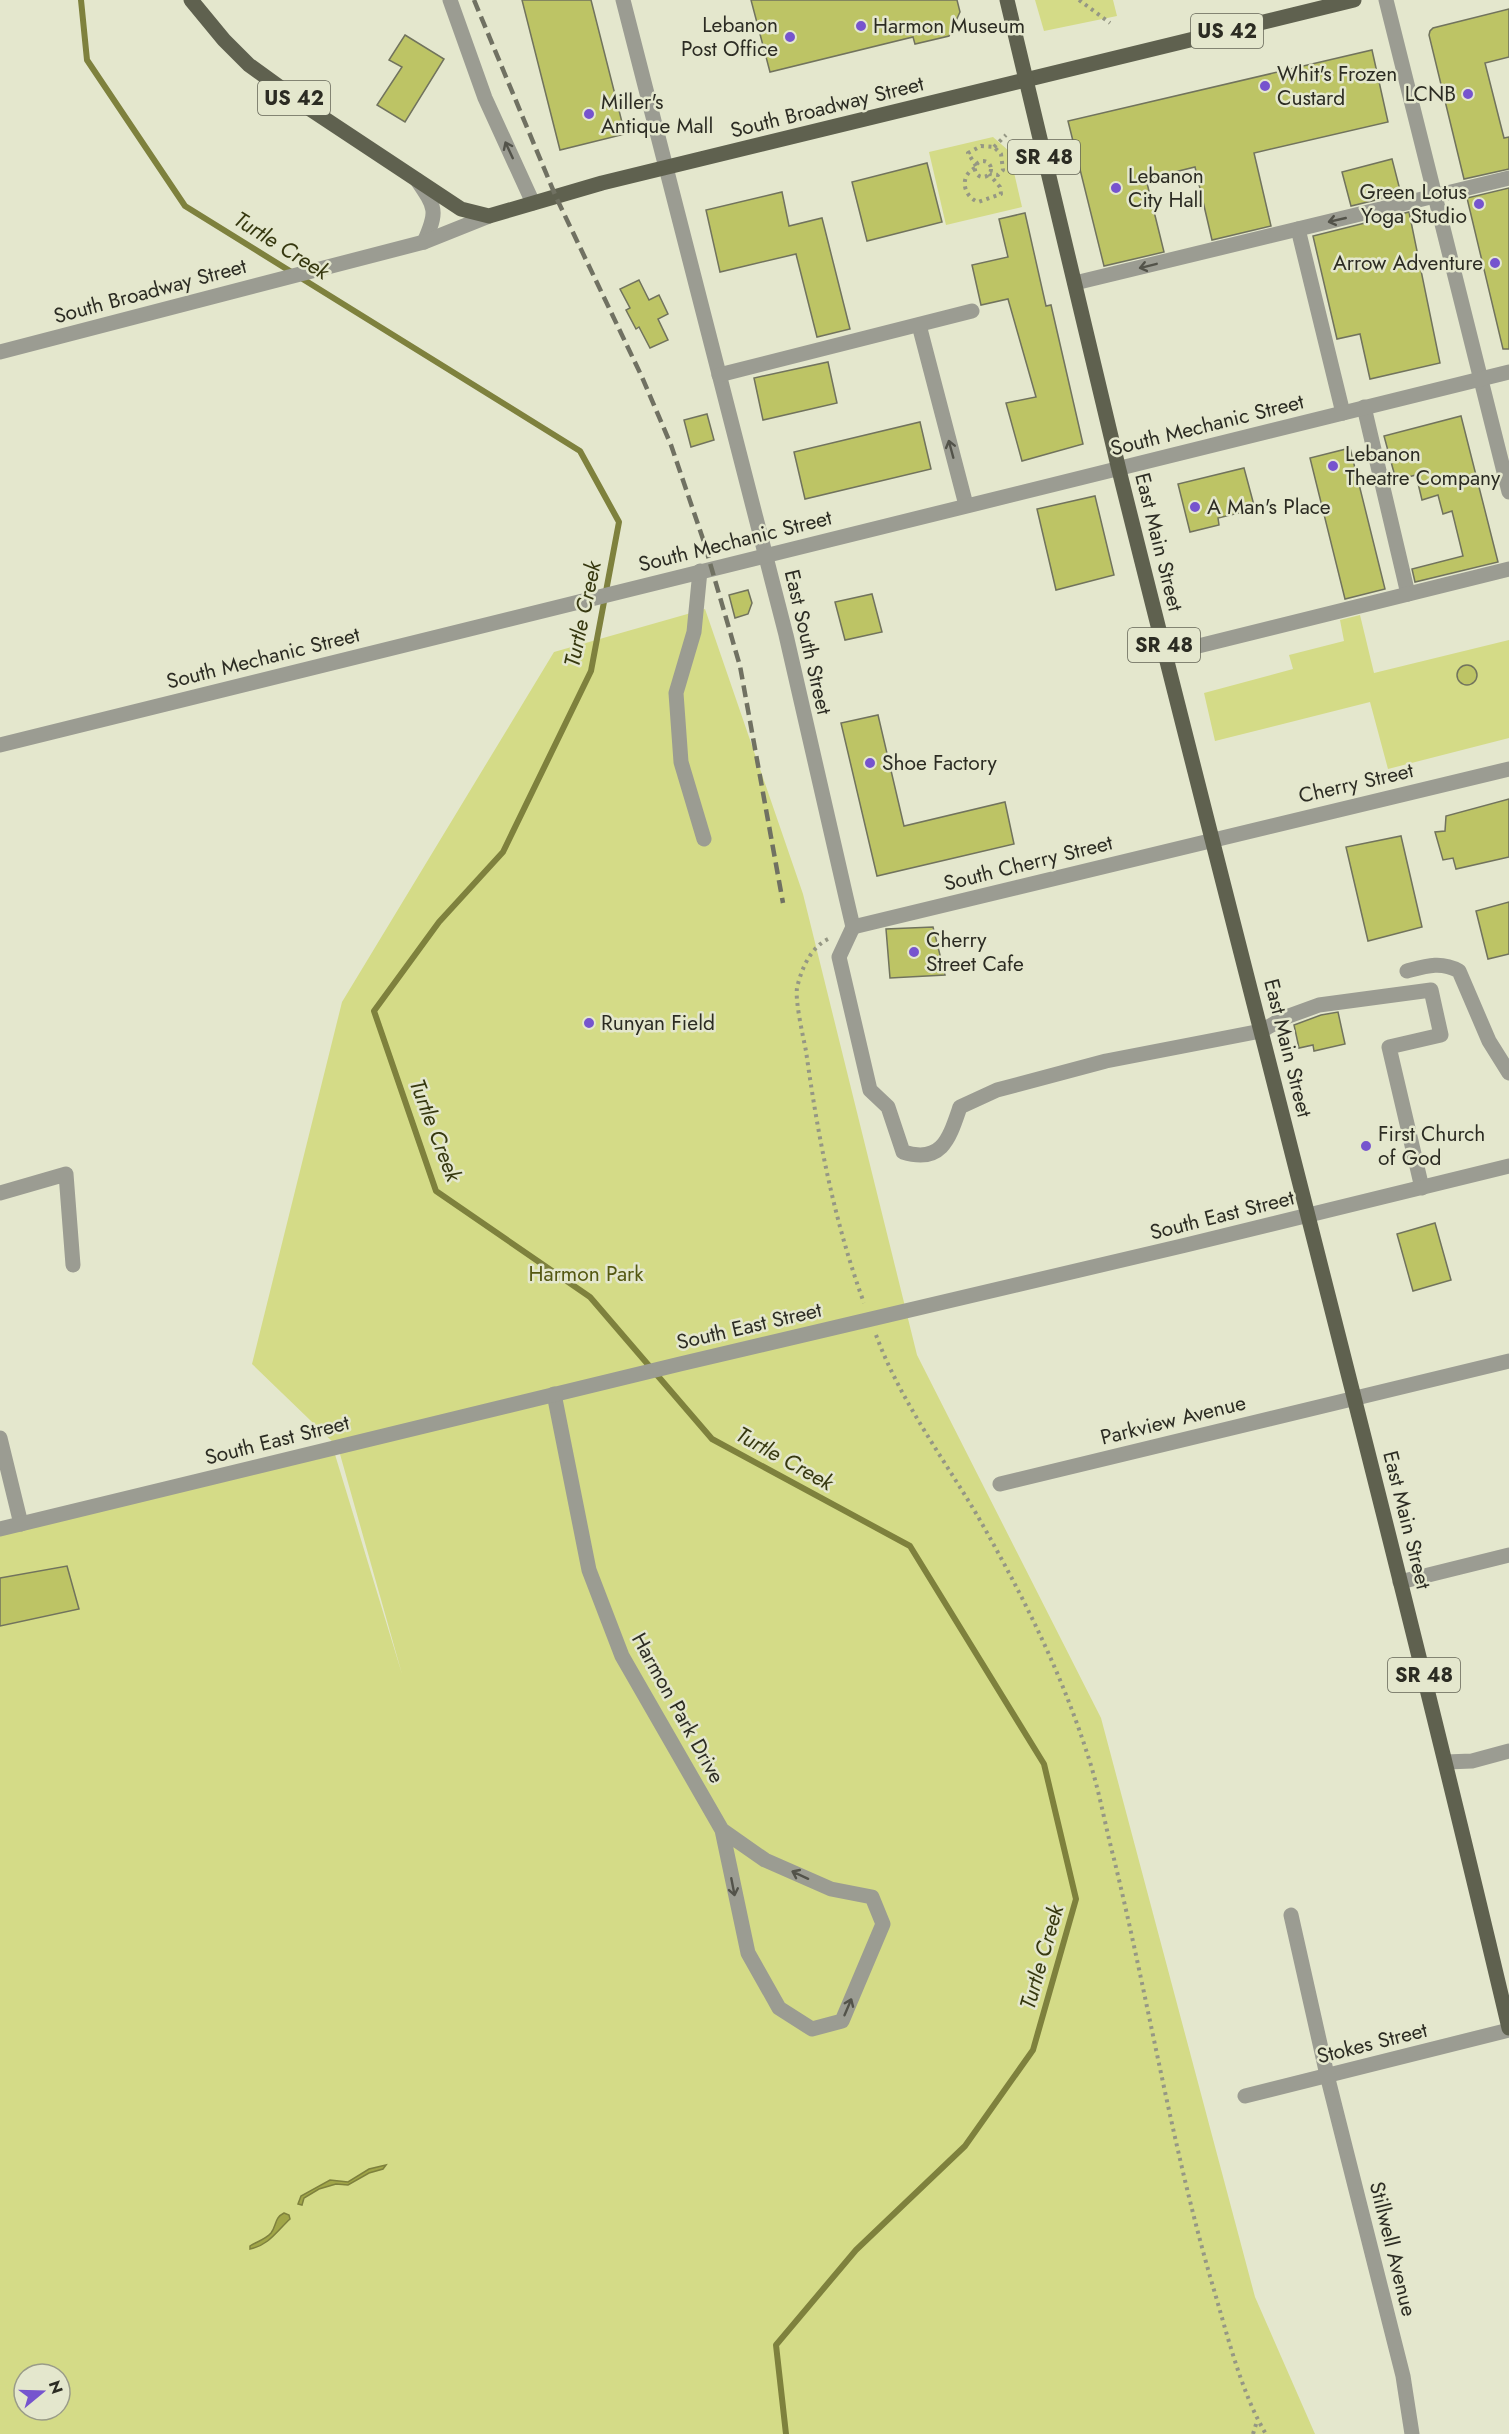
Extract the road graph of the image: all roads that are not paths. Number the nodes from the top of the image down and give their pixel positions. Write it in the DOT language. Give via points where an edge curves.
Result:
graph roads {
  1 [pos="191,0"];
  2 [pos="450,0"];
  3 [pos="622,0"];
  4 [pos="1007,0"];
  5 [pos="1354,0"];
  6 [pos="1386,0"];
  7 [pos="1026,80"];
  8 [pos="665,168"];
  9 [pos="414,176"];
  10 [pos="1509,178"];
  11 [pos="1435,196"];
  12 [pos="533,203"];
  13 [pos="489,216"];
  14 [pos="1298,229"];
  15 [pos="424,242"];
  16 [pos="1074,283"];
  17 [pos="972,310"];
  18 [pos="919,325"];
  19 [pos="0,352"];
  20 [pos="1509,372"];
  21 [pos="719,375"];
  22 [pos="1481,379"];
  23 [pos="1364,407"];
  24 [pos="1343,413"];
  25 [pos="1119,470"];
  26 [pos="1509,492"];
  27 [pos="966,506"];
  28 [pos="766,556"];
  29 [pos="1509,569"];
  30 [pos="700,571"];
  31 [pos="1408,594"];
  32 [pos="1166,654"];
  33 [pos="0,745"];
  34 [pos="1509,769"];
  35 [pos="704,839"];
  36 [pos="1213,839"];
  37 [pos="853,927"];
  38 [pos="1407,971"];
  39 [pos="1261,1031"];
  40 [pos="1509,1073"];
  41 [pos="1509,1166"];
  42 [pos="1422,1188"];
  43 [pos="0,1193"];
  44 [pos="1309,1216"];
  45 [pos="72,1265"];
  46 [pos="1509,1361"];
  47 [pos="554,1394"];
  48 [pos="1356,1398"];
  49 [pos="0,1438"];
  50 [pos="1000,1484"];
  51 [pos="21,1524"];
  52 [pos="0,1529"];
  53 [pos="1509,1555"];
  54 [pos="1400,1582"];
  55 [pos="1509,1751"];
  56 [pos="1446,1762"];
  57 [pos="722,1830"];
  58 [pos="1291,1915"];
  59 [pos="1509,2029"];
  60 [pos="1327,2075"];
  61 [pos="1245,2096"];
  62 [pos="1412,2434"];
  1 -- 9 [label="main road, US 42" via="249,65"];
  12 -- 2 [label="street, one-way" via="485,98"];
  3 -- 8 [label="street, East South Street"];
  4 -- 7 [label="main road, East Main Street"];
  5 -- 7 [label="main road, South Broadway Street / US 42"];
  6 -- 11 [label="street"];
  7 -- 8 [label="main road, South Broadway Street / US 42"];
  7 -- 16 [label="main road, East Main Street / SR 48"];
  8 -- 12 [label="main road, South Broadway Street / US 42"];
  8 -- 21 [label="street, East South Street"];
  9 -- 13 [label="main road, US 42" via="461,209"];
  9 -- 15 [label="street" via="431,200 434,215"];
  10 -- 11 [label="street"];
  11 -- 14 [label="street, one-way"];
  11 -- 22 [label="street"];
  12 -- 13 [label="main road, South Broadway Street / US 42"];
  13 -- 15 [label="street, South Broadway Street"];
  14 -- 16 [label="street, one-way"];
  14 -- 24 [label="street"];
  15 -- 19 [label="street, South Broadway Street"];
  16 -- 25 [label="main road, East Main Street / SR 48"];
  17 -- 18 [label="street"];
  18 -- 21 [label="street"];
  27 -- 18 [label="street, one-way"];
  20 -- 22 [label="street, South Mechanic Street"];
  21 -- 28 [label="street, East South Street"];
  22 -- 23 [label="street, South Mechanic Street"];
  22 -- 26 [label="street"];
  23 -- 24 [label="street, South Mechanic Street"];
  23 -- 31 [label="street"];
  24 -- 25 [label="street, South Mechanic Street"];
  25 -- 27 [label="street, South Mechanic Street"];
  25 -- 32 [label="main road, East Main Street / SR 48"];
  27 -- 28 [label="street, South Mechanic Street"];
  28 -- 30 [label="street, South Mechanic Street"];
  28 -- 37 [label="street, East South Street"];
  29 -- 31 [label="street"];
  30 -- 33 [label="street, South Mechanic Street"];
  30 -- 35 [label="street" via="694,632 676,693 681,762"];
  31 -- 32 [label="street"];
  32 -- 36 [label="main road, East Main Street / SR 48"];
  34 -- 36 [label="street, Cherry Street"];
  36 -- 37 [label="street, South Cherry Street"];
  36 -- 39 [label="main road, East Main Street / SR 48"];
  37 -- 39 [label="street" via="839,957 870,1090 888,1107 903,1152 920,1157 940,1150 951,1134 960,1107 997,1090 1106,1061"];
  38 -- 40 [label="street" via="1437,964 1459,971 1489,1041"];
  39 -- 42 [label="street" via="1319,1005 1431,990 1441,1035 1389,1047"];
  39 -- 44 [label="main road, East Main Street / SR 48"];
  41 -- 42 [label="street, South East Street"];
  42 -- 44 [label="street, South East Street"];
  43 -- 45 [label="street" via="66,1174"];
  44 -- 47 [label="street, South East Street"];
  44 -- 48 [label="main road, East Main Street / SR 48"];
  46 -- 48 [label="street, Parkview Avenue"];
  47 -- 51 [label="street, South East Street"];
  47 -- 57 [label="street, Harmon Park Drive" via="589,1570 622,1656"];
  48 -- 50 [label="street, Parkview Avenue"];
  48 -- 54 [label="main road, East Main Street / SR 48"];
  49 -- 51 [label="street"];
  51 -- 52 [label="street, South East Street"];
  53 -- 54 [label="street"];
  54 -- 56 [label="main road, East Main Street / SR 48"];
  55 -- 56 [label="street" via="1472,1761"];
  56 -- 59 [label="main road, East Main Street / SR 48"];
  57 -- 57 [label="street, one-way" via="748,1953 779,2008 812,2029 842,2021 883,1924 872,1898 831,1890 765,1860"];
  58 -- 60 [label="street, Stillwell Avenue"];
  59 -- 60 [label="street, Stokes Street"];
  60 -- 61 [label="street, Stokes Street"];
  60 -- 62 [label="street, Stillwell Avenue" via="1403,2376"];
}
